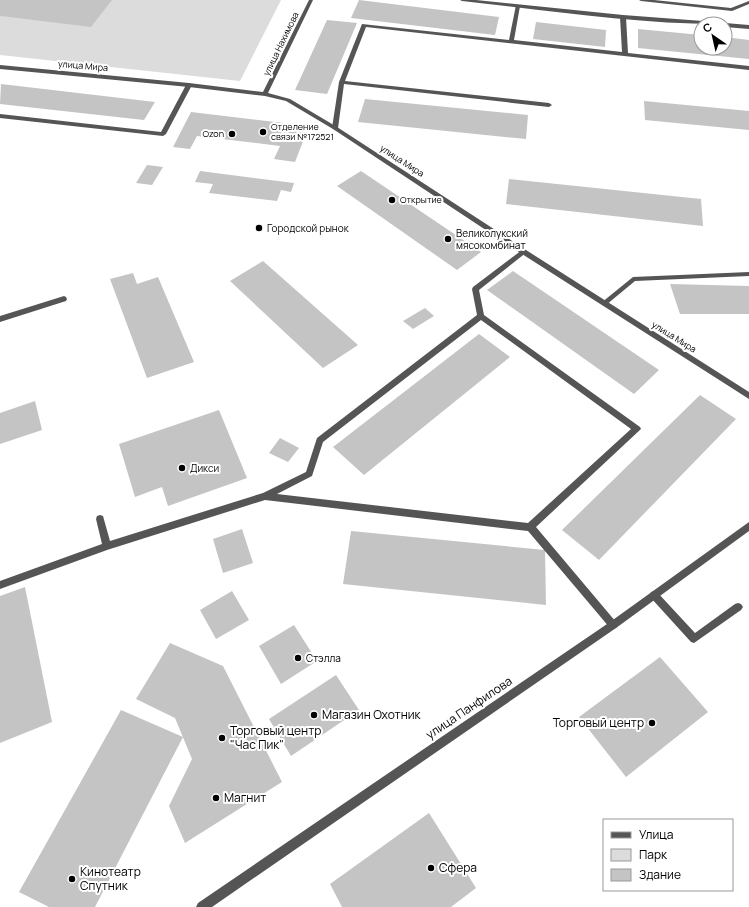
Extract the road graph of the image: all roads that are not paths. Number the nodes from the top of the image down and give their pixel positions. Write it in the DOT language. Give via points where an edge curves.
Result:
graph roads {
  1 [pos="311,0"];
  2 [pos="462,0"];
  3 [pos="641,0"];
  4 [pos="684,2"];
  5 [pos="749,2"];
  6 [pos="518,6"];
  7 [pos="732,10"];
  8 [pos="623,16"];
  9 [pos="735,21"];
  10 [pos="693,22"];
  11 [pos="749,27"];
  12 [pos="511,41"];
  13 [pos="625,54"];
  14 [pos="749,68"];
  15 [pos="1,69"];
  16 [pos="342,82"];
  17 [pos="189,85"];
  18 [pos="265,94"];
  19 [pos="549,105"];
  20 [pos="0,116"];
  21 [pos="335,128"];
  22 [pos="524,252"];
  23 [pos="749,274"];
  24 [pos="64,299"];
  25 [pos="604,304"];
  26 [pos="481,316"];
  27 [pos="0,319"];
  28 [pos="749,396"];
  29 [pos="265,496"];
  30 [pos="100,519"];
  31 [pos="530,526"];
  32 [pos="749,526"];
  33 [pos="107,546"];
  34 [pos="0,585"];
  35 [pos="654,595"];
  36 [pos="738,607"];
  37 [pos="613,625"];
  38 [pos="202,907"];
  1 -- 18 [label="street, улица Нахимова"];
  2 -- 6 [label="street"];
  3 -- 4 [label="street"];
  4 -- 7 [label="street"];
  5 -- 7 [label="street"];
  6 -- 8 [label="street"];
  6 -- 12 [label="street"];
  7 -- 9 [label="street"];
  8 -- 10 [label="street"];
  8 -- 13 [label="street"];
  9 -- 11 [label="street"];
  12 -- 13 [label="street"];
  12 -- 16 [label="street" via="364,25"];
  13 -- 14 [label="street"];
  15 -- 17 [label="street, улица Мира"];
  16 -- 19 [label="street"];
  16 -- 21 [label="street"];
  17 -- 18 [label="street, улица Мира"];
  17 -- 20 [label="street" via="163,134"];
  18 -- 21 [label="street, улица Мира" via="288,100"];
  21 -- 22 [label="street, улица Мира"];
  22 -- 25 [label="street, улица Мира"];
  22 -- 26 [label="street" via="475,289"];
  23 -- 25 [label="street" via="633,279"];
  24 -- 27 [label="street"];
  25 -- 28 [label="street, улица Мира"];
  26 -- 29 [label="street" via="320,440 309,474"];
  26 -- 31 [label="street" via="637,429"];
  29 -- 31 [label="street"];
  29 -- 33 [label="street"];
  30 -- 33 [label="street"];
  31 -- 37 [label="street"];
  32 -- 35 [label="street, улица Панфилова"];
  33 -- 34 [label="street"];
  35 -- 36 [label="street" via="694,639"];
  35 -- 37 [label="street, улица Панфилова"];
  37 -- 38 [label="street, улица Панфилова"];
}
